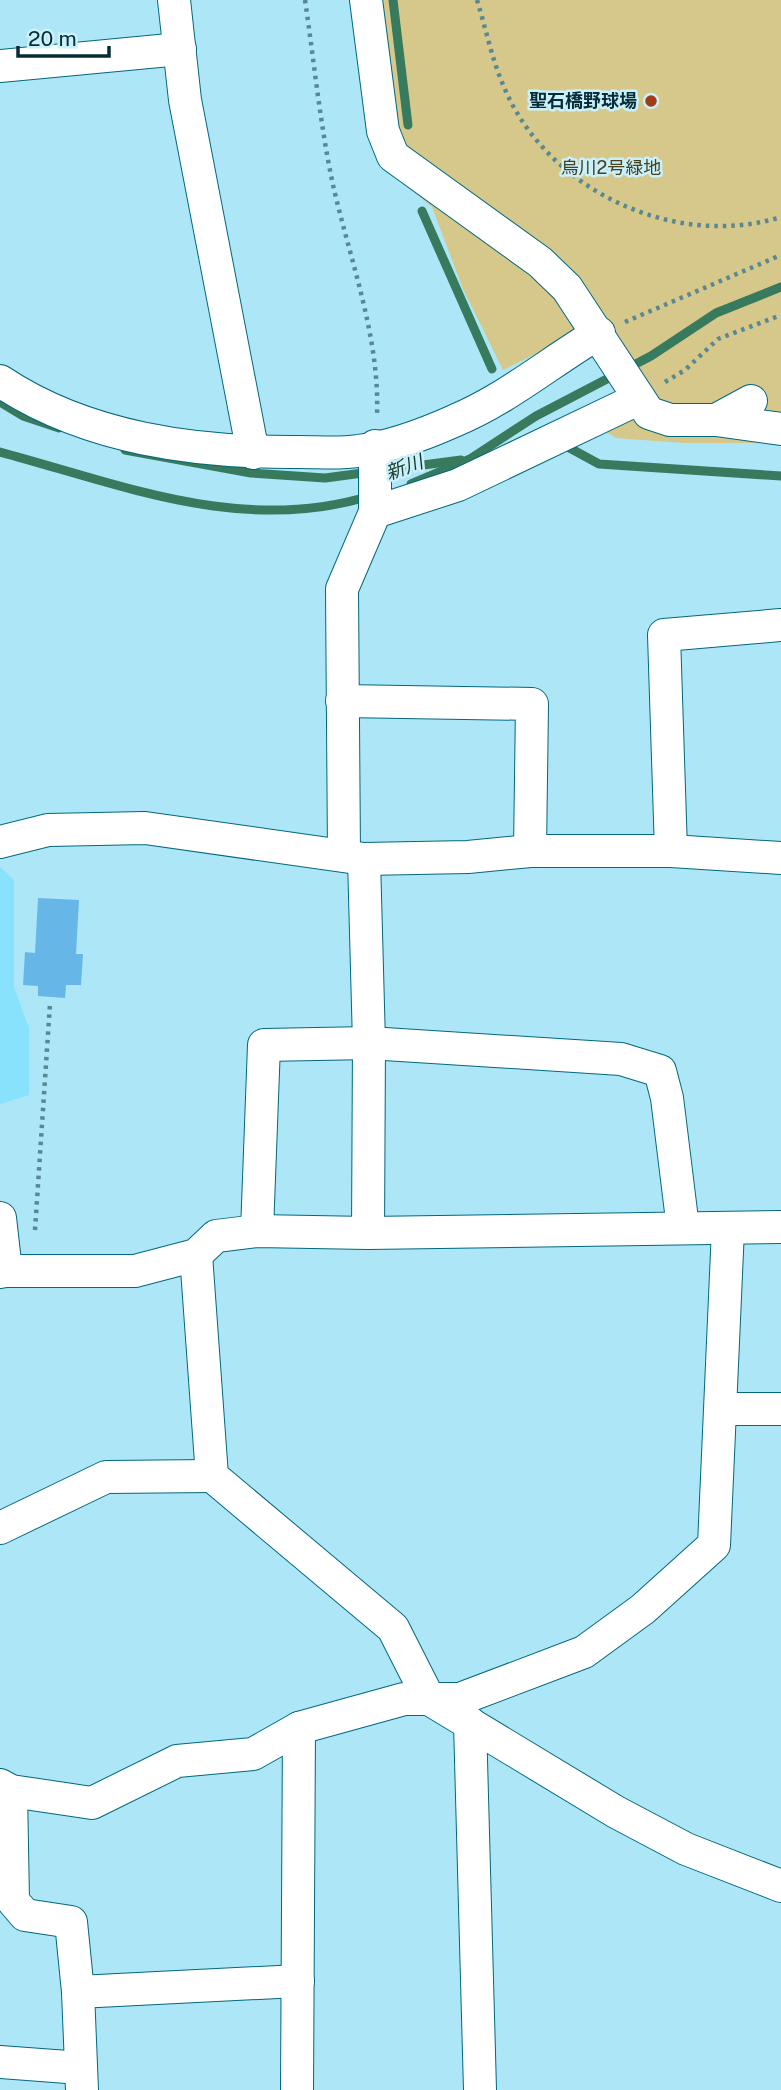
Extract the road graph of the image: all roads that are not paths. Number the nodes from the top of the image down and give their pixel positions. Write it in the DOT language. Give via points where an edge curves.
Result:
graph roads {
  1 [pos="174,0"];
  2 [pos="366,0"];
  3 [pos="180,49"];
  4 [pos="0,66"];
  5 [pos="601,337"];
  6 [pos="0,382"];
  7 [pos="634,393"];
  8 [pos="751,401"];
  9 [pos="716,420"];
  10 [pos="781,429"];
  11 [pos="375,446"];
  12 [pos="253,453"];
  13 [pos="375,512"];
  14 [pos="781,625"];
  15 [pos="342,701"];
  16 [pos="0,842"];
  17 [pos="530,851"];
  18 [pos="671,851"];
  19 [pos="354,857"];
  20 [pos="781,858"];
  21 [pos="369,1043"];
  22 [pos="0,1218"];
  23 [pos="781,1227"];
  24 [pos="683,1228"];
  25 [pos="728,1229"];
  26 [pos="257,1231"];
  27 [pos="368,1233"];
  28 [pos="195,1255"];
  29 [pos="13,1271"];
  30 [pos="723,1409"];
  31 [pos="781,1409"];
  32 [pos="212,1476"];
  33 [pos="0,1528"];
  34 [pos="429,1699"];
  35 [pos="470,1723"];
  36 [pos="299,1728"];
  37 [pos="6,1788"];
  38 [pos="781,1886"];
  39 [pos="298,1982"];
  40 [pos="78,1992"];
  41 [pos="0,2062"];
  42 [pos="81,2079"];
  43 [pos="297,2090"];
  44 [pos="480,2090"];
  1 -- 3 [label="street"];
  2 -- 5 [label="street" via="383,131 393,156 540,262 567,288"];
  3 -- 4 [label="street"];
  3 -- 12 [label="street" via="185,100"];
  5 -- 7 [label="street"];
  5 -- 11 [label="street" via="498,400 454,421"];
  6 -- 12 [label="street" via="30,401 90,425"];
  7 -- 9 [label="street" via="649,413 670,420"];
  7 -- 13 [label="street" via="458,485"];
  8 -- 9 [label="street"];
  9 -- 10 [label="street"];
  11 -- 12 [label="street" via="359,451"];
  11 -- 13 [label="street"];
  13 -- 15 [label="street" via="341,589"];
  14 -- 18 [label="street" via="664,635"];
  15 -- 17 [label="street" via="532,704"];
  15 -- 19 [label="street"];
  16 -- 19 [label="street" via="48,830 145,828"];
  17 -- 18 [label="street"];
  17 -- 19 [label="street" via="468,857"];
  18 -- 20 [label="street"];
  19 -- 21 [label="street"];
  21 -- 24 [label="street" via="621,1059 660,1071"];
  21 -- 26 [label="street" via="264,1045"];
  21 -- 27 [label="street"];
  22 -- 29 [label="street"];
  23 -- 25 [label="street"];
  24 -- 25 [label="street"];
  24 -- 27 [label="street"];
  25 -- 30 [label="street"];
  26 -- 27 [label="street"];
  26 -- 28 [label="street" via="216,1236"];
  28 -- 29 [label="street" via="135,1271"];
  28 -- 32 [label="street"];
  30 -- 31 [label="street"];
  30 -- 34 [label="street" via="715,1545 643,1609 584,1651 460,1699"];
  32 -- 33 [label="street" via="106,1477"];
  32 -- 34 [label="street" via="393,1628"];
  34 -- 35 [label="street"];
  34 -- 36 [label="street" via="404,1699"];
  35 -- 38 [label="street" via="674,1843"];
  35 -- 44 [label="street"];
  36 -- 37 [label="street" via="253,1754 177,1761 92,1803"];
  36 -- 39 [label="street"];
  37 -- 40 [label="street" via="13,1901 25,1915 71,1922"];
  39 -- 40 [label="street"];
  39 -- 43 [label="street"];
  40 -- 42 [label="street"];
  41 -- 42 [label="street"];
}
